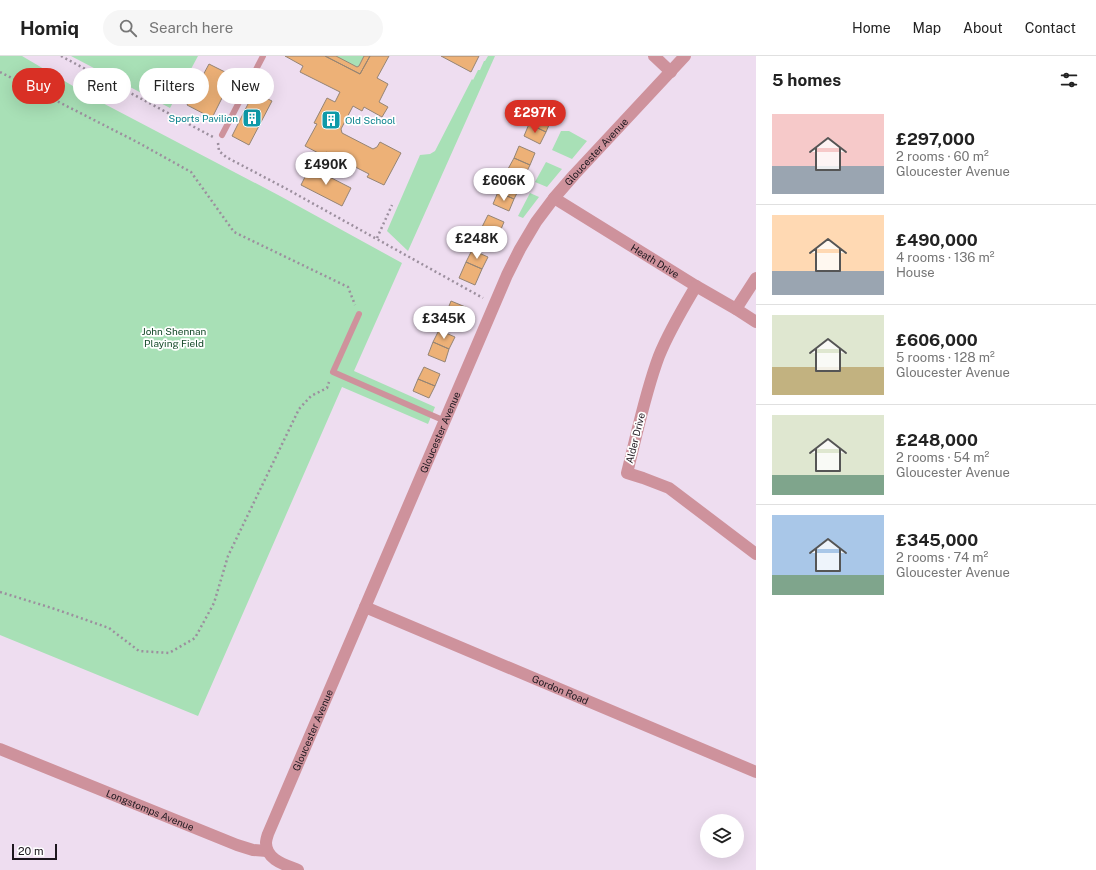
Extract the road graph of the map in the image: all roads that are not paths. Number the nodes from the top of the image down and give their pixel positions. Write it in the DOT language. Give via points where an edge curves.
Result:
graph roads {
  1 [pos="263,56"];
  2 [pos="654,56"];
  3 [pos="685,56"];
  4 [pos="671,72"];
  5 [pos="222,135"];
  6 [pos="554,198"];
  7 [pos="756,278"];
  8 [pos="696,286"];
  9 [pos="736,309"];
  10 [pos="359,314"];
  11 [pos="756,322"];
  12 [pos="444,421"];
  13 [pos="756,554"];
  14 [pos="365,607"];
  15 [pos="0,749"];
  16 [pos="756,772"];
  17 [pos="267,851"];
  18 [pos="298,870"];
  1 -- 5 [label="lane"];
  2 -- 4 [label="street"];
  3 -- 4 [label="street, Gloucester Avenue"];
  4 -- 6 [label="street, Gloucester Avenue"];
  6 -- 8 [label="street, Heath Drive"];
  6 -- 12 [label="street, Gloucester Avenue" via="520,249"];
  7 -- 9 [label="street"];
  8 -- 9 [label="street, Heath Drive"];
  8 -- 13 [label="street, Alder Drive" via="670,331 660,356 646,396 627,473 669,488"];
  9 -- 11 [label="street, Heath Drive"];
  10 -- 12 [label="lane" via="333,372"];
  12 -- 14 [label="street, Gloucester Avenue"];
  14 -- 16 [label="street, Gordon Road"];
  14 -- 17 [label="street, Gloucester Avenue" via="268,834"];
  15 -- 17 [label="street, Longstomps Avenue" via="237,845"];
  17 -- 18 [label="street" via="272,858"];
}
